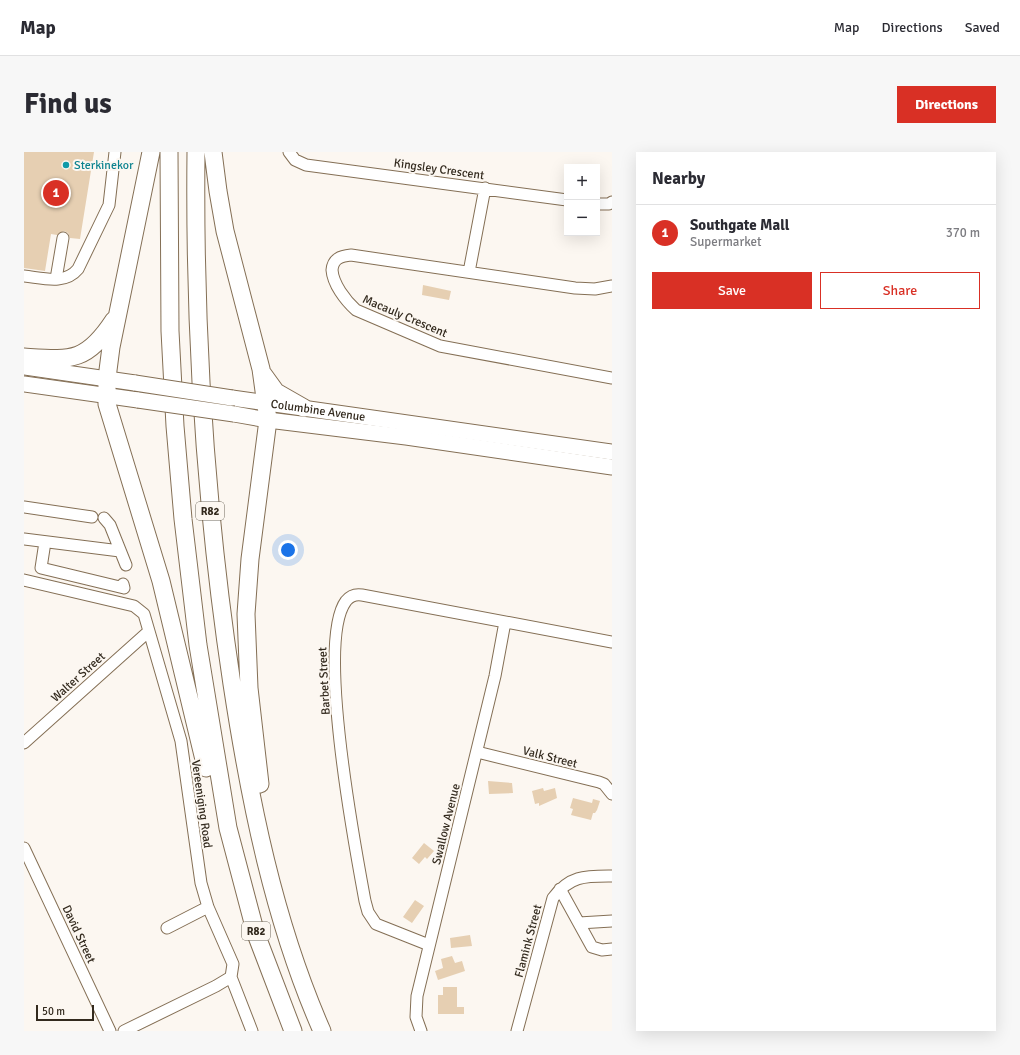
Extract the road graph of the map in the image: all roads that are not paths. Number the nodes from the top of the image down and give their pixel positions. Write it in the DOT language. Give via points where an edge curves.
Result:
graph roads {
  1 [pos="115,152"];
  2 [pos="151,152"];
  3 [pos="169,152"];
  4 [pos="196,152"];
  5 [pos="213,152"];
  6 [pos="289,152"];
  7 [pos="485,188"];
  8 [pos="564,200"];
  9 [pos="612,202"];
  10 [pos="600,204"];
  11 [pos="63,238"];
  12 [pos="469,272"];
  13 [pos="24,276"];
  14 [pos="56,279"];
  15 [pos="612,286"];
  16 [pos="119,314"];
  17 [pos="24,357"];
  18 [pos="24,367"];
  19 [pos="261,369"];
  20 [pos="612,378"];
  21 [pos="24,384"];
  22 [pos="106,387"];
  23 [pos="266,402"];
  24 [pos="304,408"];
  25 [pos="268,420"];
  26 [pos="612,452"];
  27 [pos="612,466"];
  28 [pos="24,507"];
  29 [pos="92,517"];
  30 [pos="104,518"];
  31 [pos="24,539"];
  32 [pos="45,542"];
  33 [pos="120,551"];
  34 [pos="126,565"];
  35 [pos="24,580"];
  36 [pos="123,584"];
  37 [pos="505,622"];
  38 [pos="149,632"];
  39 [pos="612,642"];
  40 [pos="24,743"];
  41 [pos="477,752"];
  42 [pos="612,794"];
  43 [pos="228,828"];
  44 [pos="24,848"];
  45 [pos="266,865"];
  46 [pos="612,876"];
  47 [pos="560,889"];
  48 [pos="208,907"];
  49 [pos="612,921"];
  50 [pos="579,923"];
  51 [pos="167,928"];
  52 [pos="429,945"];
  53 [pos="612,949"];
  54 [pos="231,977"];
  55 [pos="110,1031"];
  56 [pos="124,1031"];
  57 [pos="252,1031"];
  58 [pos="293,1031"];
  59 [pos="322,1031"];
  60 [pos="421,1031"];
  61 [pos="518,1031"];
  1 -- 14 [label="street" via="109,205 78,269 64,279"];
  2 -- 16 [label="highway"];
  3 -- 43 [label="highway, R82" via="170,331 179,479 198,645"];
  4 -- 45 [label="highway, R82" via="197,317 208,495 238,719"];
  5 -- 19 [label="highway" via="225,231"];
  6 -- 7 [label="street, Kingsley Crescent" via="295,160 306,165"];
  7 -- 8 [label="street, Kingsley Crescent"];
  7 -- 12 [label="street"];
  9 -- 10 [label="street"];
  11 -- 14 [label="street"];
  12 -- 15 [label="street, Macauly Crescent" via="582,289"];
  12 -- 20 [label="street, Macauly Crescent" via="351,255 336,260 332,270 338,287 356,310 432,344"];
  13 -- 14 [label="street"];
  16 -- 17 [label="highway" via="101,340 85,353 66,359"];
  16 -- 22 [label="highway"];
  18 -- 22 [label="main road, Columbine Avenue"];
  19 -- 23 [label="highway"];
  19 -- 24 [label="highway" via="276,392"];
  21 -- 22 [label="main road, Columbine Avenue"];
  22 -- 23 [label="main road, Columbine Avenue, bridge" via="135,383"];
  22 -- 25 [label="main road, Columbine Avenue, bridge" via="138,400"];
  22 -- 43 [label="highway" via="107,404 161,581 216,806"];
  23 -- 24 [label="main road, Columbine Avenue"];
  23 -- 25 [label="highway"];
  24 -- 26 [label="main road, Columbine Avenue"];
  25 -- 27 [label="main road, Columbine Avenue"];
  25 -- 45 [label="highway" via="250,559 246,614 249,688 266,827"];
  28 -- 29 [label="street"];
  30 -- 33 [label="street" via="110,524"];
  31 -- 32 [label="street"];
  32 -- 33 [label="street"];
  32 -- 36 [label="street" via="41,568 124,588"];
  33 -- 34 [label="street"];
  35 -- 38 [label="street, Vereeniging Road" via="134,606 144,614"];
  37 -- 39 [label="street, Barbet Street"];
  37 -- 41 [label="street, Swallow Avenue"];
  37 -- 52 [label="street, Barbet Street" via="359,595 344,604 337,630 336,693 350,811 368,912 376,924 384,929"];
  38 -- 40 [label="street, Walter Street"];
  38 -- 48 [label="street, Vereeniging Road" via="180,741 201,883"];
  41 -- 42 [label="street, Valk Street" via="599,782"];
  41 -- 52 [label="street, Swallow Avenue"];
  43 -- 58 [label="highway, R82" via="256,934"];
  44 -- 55 [label="street, David Street"];
  45 -- 59 [label="highway, R82" via="294,958"];
  46 -- 47 [label="street, Flamink Street" via="578,878"];
  47 -- 50 [label="street"];
  47 -- 61 [label="street, Flamink Street" via="553,898 548,914"];
  48 -- 51 [label="street"];
  48 -- 54 [label="street, Vereeniging Road" via="233,964"];
  49 -- 50 [label="street"];
  50 -- 53 [label="street" via="592,947 596,950"];
  52 -- 60 [label="street, Swallow Avenue" via="416,1007 416,1017"];
  54 -- 56 [label="street"];
  54 -- 57 [label="street, Vereeniging Road"];
}
